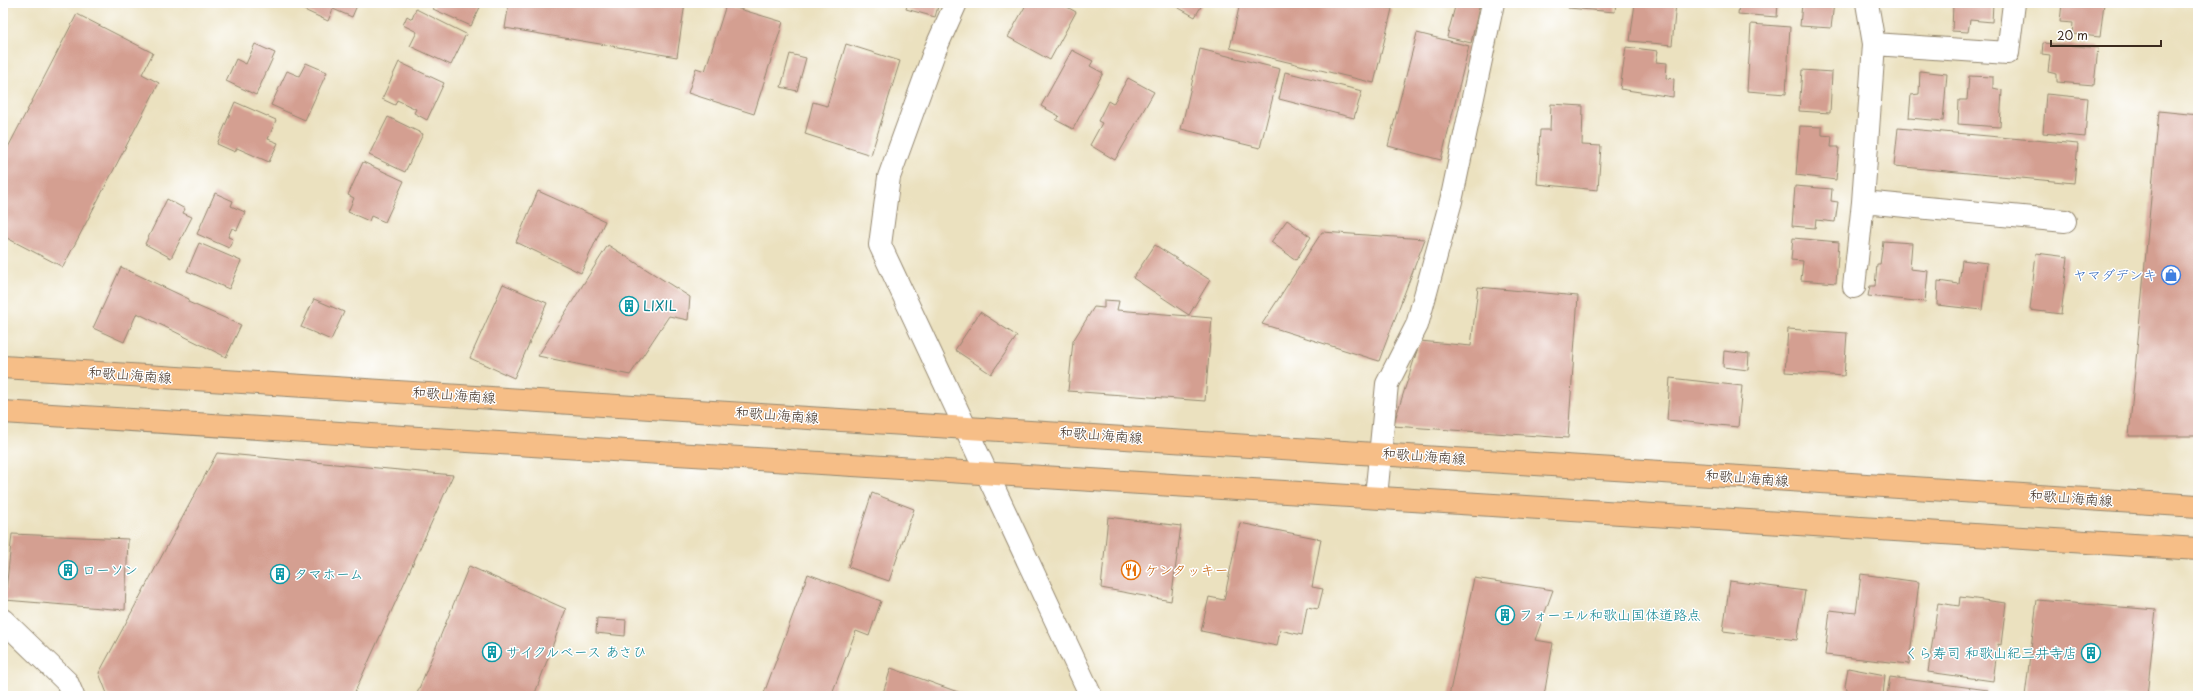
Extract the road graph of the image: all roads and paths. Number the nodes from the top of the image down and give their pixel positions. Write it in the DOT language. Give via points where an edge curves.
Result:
graph roads {
  1 [pos="956,3"];
  2 [pos="1493,3"];
  3 [pos="1867,3"];
  4 [pos="2014,3"];
  5 [pos="1874,44"];
  6 [pos="1863,202"];
  7 [pos="2065,221"];
  8 [pos="1854,287"];
  9 [pos="3,367"];
  10 [pos="3,412"];
  11 [pos="966,427"];
  12 [pos="1380,453"];
  13 [pos="986,473"];
  14 [pos="1376,497"];
  15 [pos="2198,506"];
  16 [pos="2198,549"];
  17 [pos="3,620"];
  18 [pos="72,696"];
  19 [pos="1091,696"];
  1 -- 11 [label="street" via="935,50 889,177 880,245"];
  2 -- 12 [label="street" via="1451,202 1417,325 1387,384"];
  3 -- 5 [label="street"];
  4 -- 5 [label="street" via="2008,54"];
  5 -- 6 [label="street"];
  6 -- 7 [label="street"];
  6 -- 8 [label="street"];
  9 -- 11 [label="main road, 和歌山海南線"];
  10 -- 13 [label="main road"];
  11 -- 12 [label="main road, 和歌山海南線"];
  11 -- 13 [label="street"];
  12 -- 14 [label="street"];
  12 -- 15 [label="main road, 和歌山海南線"];
  13 -- 14 [label="main road"];
  13 -- 19 [label="street"];
  14 -- 16 [label="main road"];
  17 -- 18 [label="street" via="67,682"];
}
